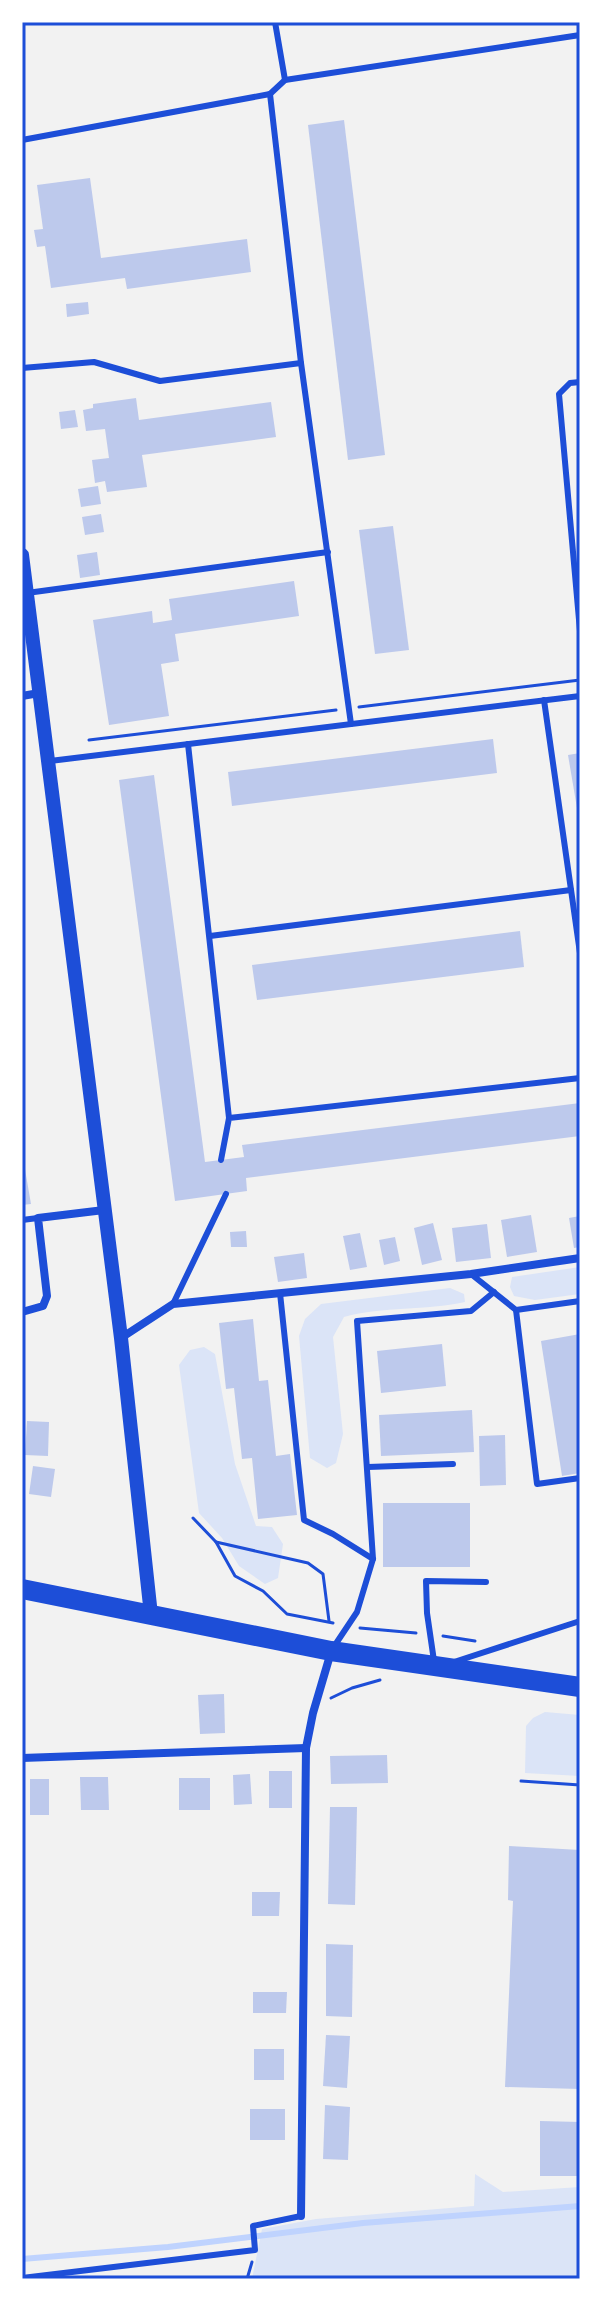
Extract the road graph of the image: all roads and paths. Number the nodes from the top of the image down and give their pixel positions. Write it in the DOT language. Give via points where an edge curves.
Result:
graph roads {
  1 [pos="275,22"];
  2 [pos="580,35"];
  3 [pos="285,80"];
  4 [pos="270,94"];
  5 [pos="22,140"];
  6 [pos="301,363"];
  7 [pos="22,368"];
  8 [pos="580,382"];
  9 [pos="328,552"];
  10 [pos="22,555"];
  11 [pos="27,593"];
  12 [pos="580,631"];
  13 [pos="39,693"];
  14 [pos="22,696"];
  15 [pos="580,696"];
  16 [pos="544,700"];
  17 [pos="351,724"];
  18 [pos="188,744"];
  19 [pos="46,762"];
  20 [pos="571,890"];
  21 [pos="210,936"];
  22 [pos="580,953"];
  23 [pos="580,1078"];
  24 [pos="229,1118"];
  25 [pos="221,1160"];
  26 [pos="226,1194"];
  27 [pos="104,1210"];
  28 [pos="38,1218"];
  29 [pos="22,1220"];
  30 [pos="580,1258"];
  31 [pos="471,1274"];
  32 [pos="494,1292"];
  33 [pos="280,1293"];
  34 [pos="580,1301"];
  35 [pos="173,1304"];
  36 [pos="516,1310"];
  37 [pos="22,1312"];
  38 [pos="121,1338"];
  39 [pos="453,1464"];
  40 [pos="368,1467"];
  41 [pos="580,1478"];
  42 [pos="193,1518"];
  43 [pos="216,1542"];
  44 [pos="373,1559"];
  45 [pos="486,1582"];
  46 [pos="22,1589"];
  47 [pos="151,1615"];
  48 [pos="580,1621"];
  49 [pos="329,1622"];
  50 [pos="347,1627"];
  51 [pos="417,1633"];
  52 [pos="432,1635"];
  53 [pos="475,1641"];
  54 [pos="331,1651"];
  55 [pos="435,1668"];
  56 [pos="382,1679"];
  57 [pos="580,1687"];
  58 [pos="313,1713"];
  59 [pos="306,1748"];
  60 [pos="22,1758"];
  61 [pos="521,1781"];
  62 [pos="580,1785"];
  63 [pos="301,2216"];
  64 [pos="22,2278"];
  1 -- 3 [label="lane"];
  2 -- 3 [label="lane"];
  3 -- 4 [label="lane"];
  4 -- 5 [label="lane"];
  4 -- 6 [label="lane"];
  6 -- 7 [label="lane" via="160,381 94,362"];
  6 -- 9 [label="lane"];
  8 -- 12 [label="lane" via="570,383 559,394"];
  9 -- 11 [label="lane"];
  9 -- 17 [label="lane"];
  10 -- 11 [label="street"];
  11 -- 13 [label="street"];
  13 -- 14 [label="street"];
  13 -- 19 [label="street"];
  15 -- 16 [label="lane"];
  16 -- 17 [label="lane"];
  16 -- 20 [label="lane"];
  17 -- 18 [label="lane"];
  18 -- 19 [label="lane"];
  18 -- 21 [label="lane"];
  19 -- 27 [label="street"];
  20 -- 21 [label="lane"];
  20 -- 22 [label="lane"];
  21 -- 24 [label="lane"];
  23 -- 24 [label="lane"];
  24 -- 25 [label="lane"];
  26 -- 35 [label="lane"];
  27 -- 28 [label="street"];
  27 -- 38 [label="street"];
  28 -- 29 [label="lane"];
  28 -- 37 [label="street" via="47,1296 43,1306"];
  30 -- 31 [label="street"];
  31 -- 32 [label="lane"];
  31 -- 33 [label="street"];
  32 -- 36 [label="lane"];
  32 -- 40 [label="lane" via="471,1311 357,1321"];
  33 -- 35 [label="street"];
  33 -- 44 [label="lane" via="304,1520"];
  34 -- 36 [label="lane"];
  35 -- 38 [label="street"];
  36 -- 41 [label="lane" via="537,1484"];
  38 -- 47 [label="street"];
  39 -- 40 [label="lane"];
  40 -- 44 [label="lane"];
  42 -- 43 [label="path"];
  43 -- 49 [label="path" via="235,1576 263,1591 287,1614"];
  43 -- 49 [label="path" via="308,1563 323,1574"];
  44 -- 50 [label="lane"];
  45 -- 55 [label="lane" via="426,1581"];
  46 -- 47 [label="highway"];
  47 -- 54 [label="highway"];
  48 -- 55 [label="lane"];
  49 -- 50 [label="path"];
  50 -- 51 [label="path"];
  50 -- 54 [label="lane"];
  52 -- 53 [label="path"];
  54 -- 55 [label="highway"];
  54 -- 58 [label="street"];
  55 -- 57 [label="highway"];
  56 -- 58 [label="path" via="352,1688"];
  58 -- 59 [label="street"];
  59 -- 60 [label="street"];
  59 -- 63 [label="street"];
  61 -- 62 [label="path"];
  63 -- 64 [label="lane" via="253,2226 255,2250"];
}
